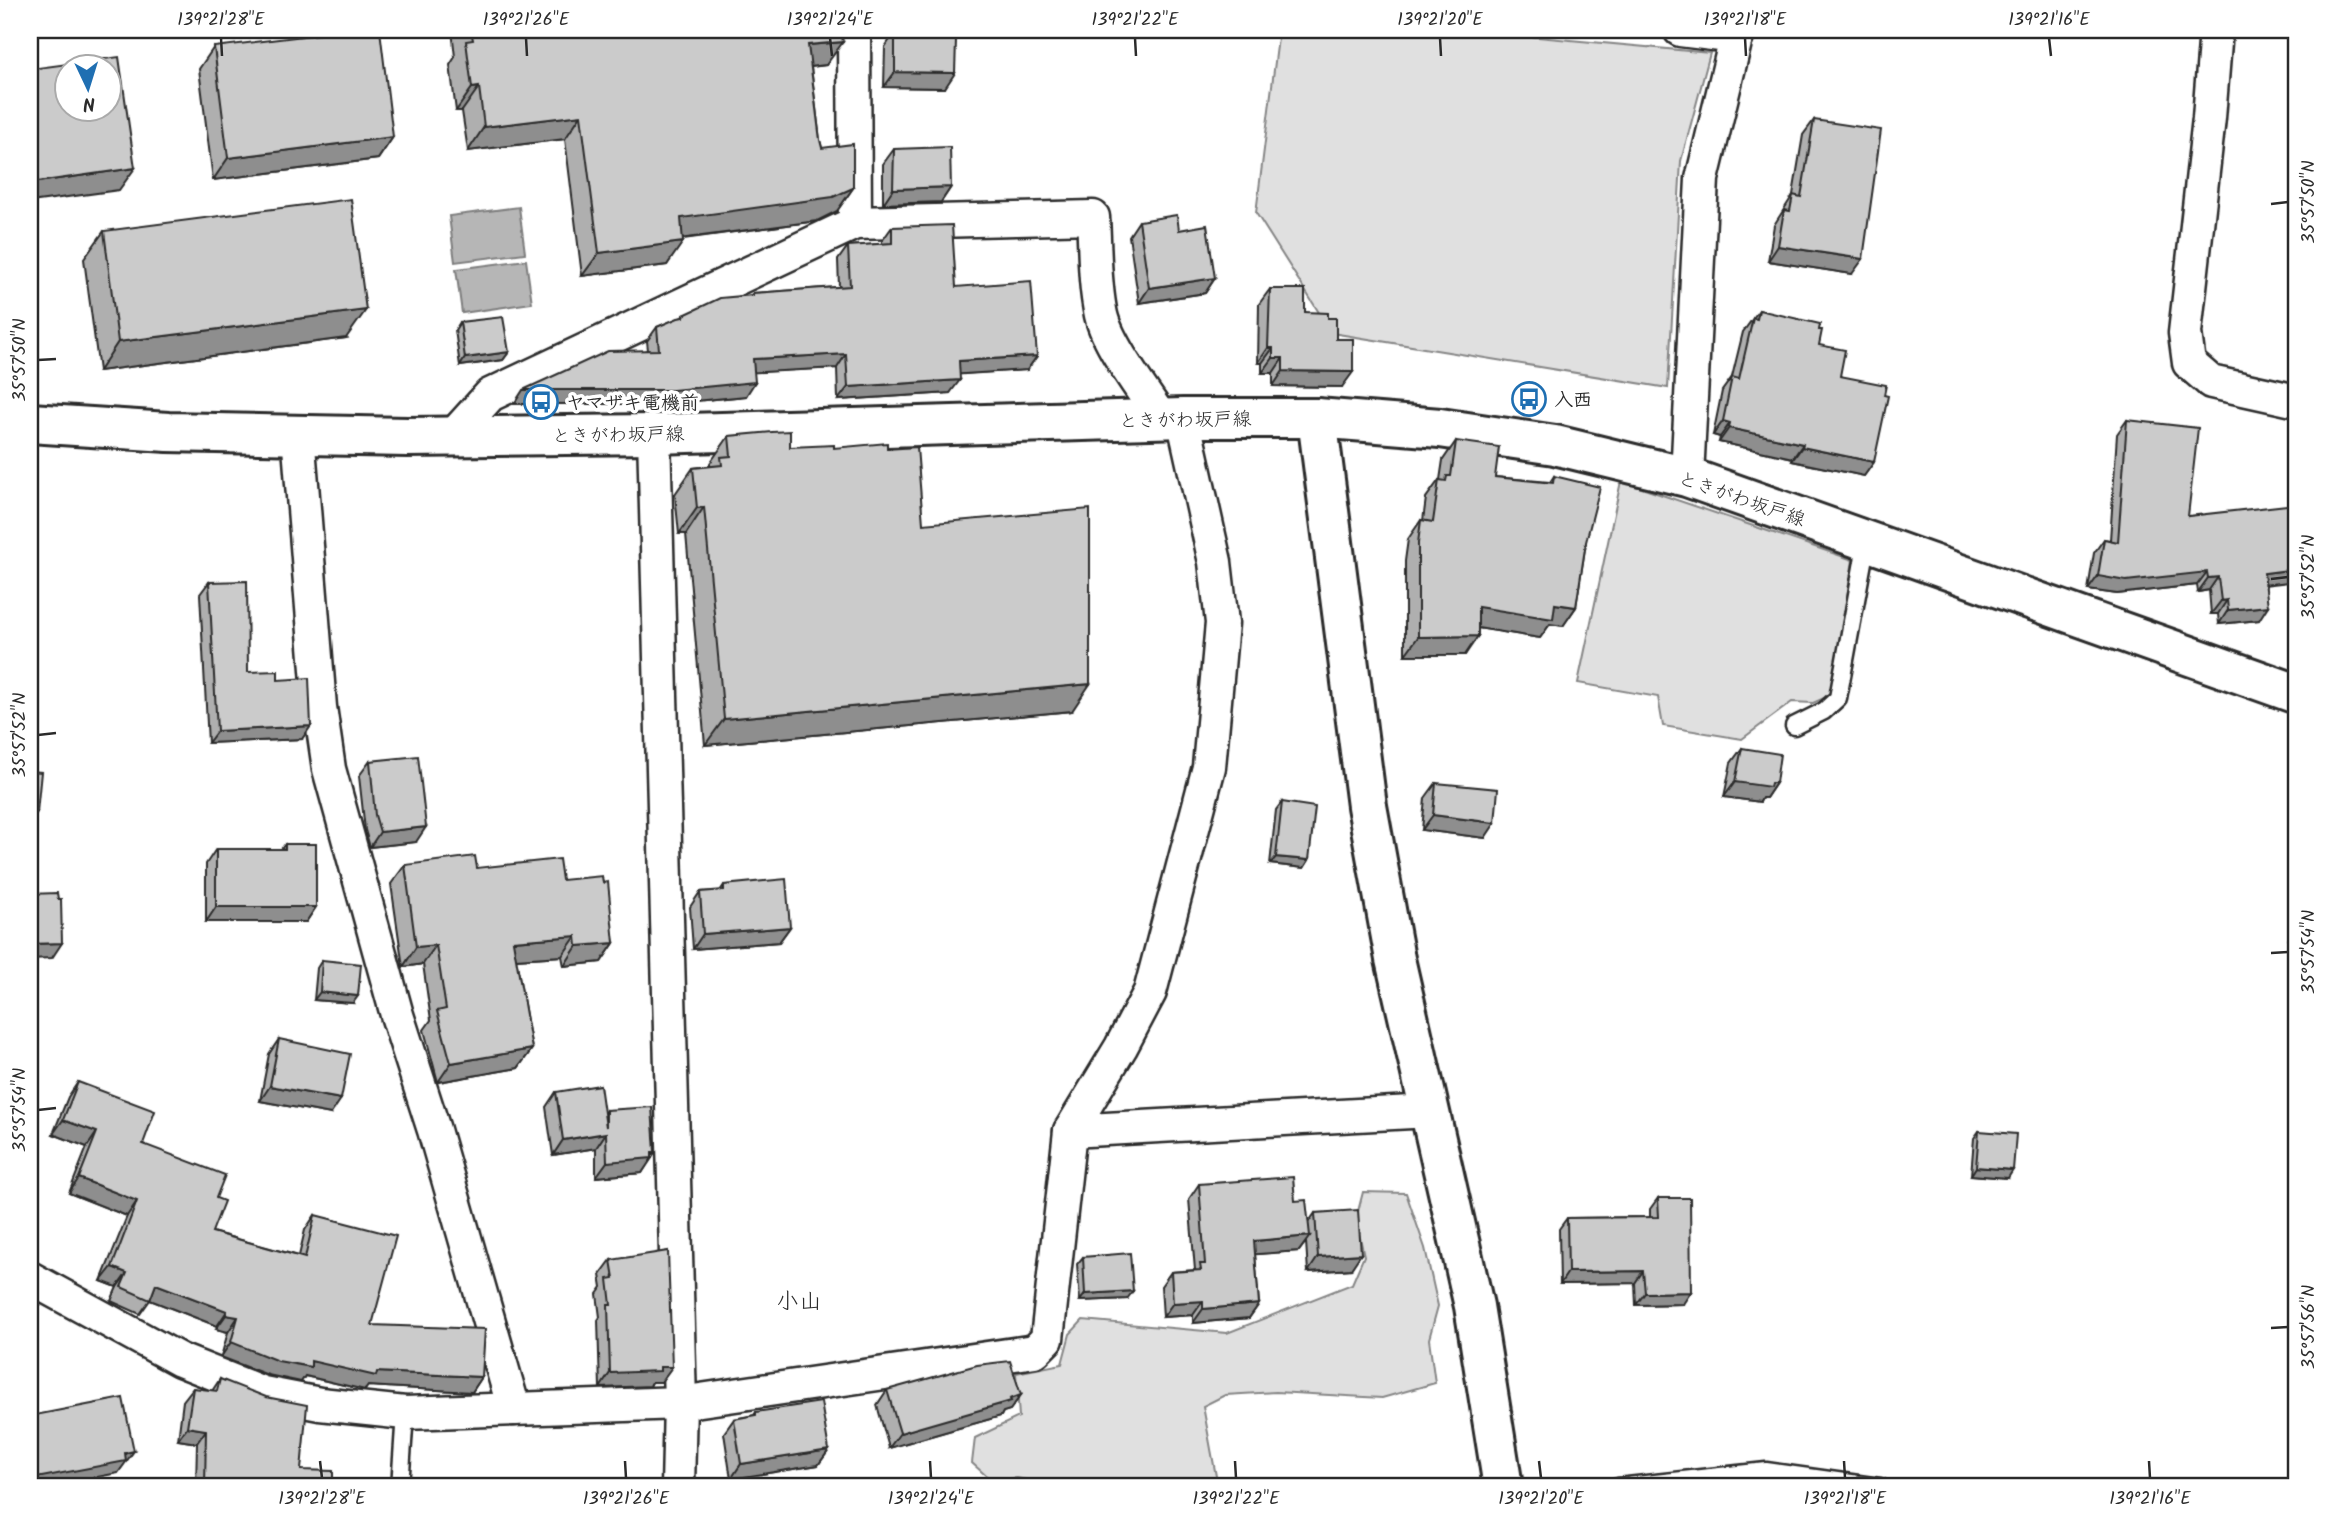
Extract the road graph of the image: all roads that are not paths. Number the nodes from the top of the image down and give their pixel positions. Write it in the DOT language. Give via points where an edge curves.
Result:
graph roads {
  1 [pos="854,30"];
  2 [pos="1680,30"];
  3 [pos="2216,30"];
  4 [pos="1738,34"];
  5 [pos="855,223"];
  6 [pos="2297,401"];
  7 [pos="1172,418"];
  8 [pos="1317,418"];
  9 [pos="30,423"];
  10 [pos="298,434"];
  11 [pos="654,434"];
  12 [pos="452,437"];
  13 [pos="1687,477"];
  14 [pos="1867,540"];
  15 [pos="2297,694"];
  16 [pos="1794,726"];
  17 [pos="1430,1111"];
  18 [pos="1070,1131"];
  19 [pos="30,1278"];
  20 [pos="680,1403"];
  21 [pos="514,1409"];
  22 [pos="405,1413"];
  23 [pos="400,1487"];
  24 [pos="678,1487"];
  25 [pos="1503,1487"];
  26 [pos="1618,1487"];
  27 [pos="1880,1487"];
  1 -- 5 [label="street"];
  2 -- 4 [label="street"];
  3 -- 6 [label="street" via="2185,333 2189,363 2211,382"];
  4 -- 13 [label="street" via="1702,179"];
  5 -- 7 [label="street" via="1093,217 1101,317 1114,344"];
  5 -- 12 [label="street" via="490,395"];
  7 -- 8 [label="main road, ときがわ坂戸線"];
  7 -- 11 [label="main road, ときがわ坂戸線"];
  7 -- 18 [label="street" via="1215,562 1222,623 1209,767 1150,992"];
  8 -- 13 [label="main road, ときがわ坂戸線" via="1440,428 1555,445"];
  8 -- 17 [label="main road" via="1367,806 1395,959"];
  9 -- 10 [label="main road, ときがわ坂戸線"];
  10 -- 12 [label="main road, ときがわ坂戸線"];
  10 -- 21 [label="street" via="329,769"];
  11 -- 12 [label="main road, ときがわ坂戸線"];
  11 -- 20 [label="street"];
  13 -- 14 [label="main road, ときがわ坂戸線"];
  14 -- 15 [label="main road, ときがわ坂戸線"];
  14 -- 16 [label="lane" via="1838,698"];
  17 -- 18 [label="street"];
  17 -- 25 [label="main road" via="1474,1306"];
  18 -- 20 [label="street" via="1047,1339 1035,1351"];
  19 -- 22 [label="street" via="180,1360 263,1393"];
  20 -- 21 [label="street"];
  20 -- 24 [label="street"];
  21 -- 22 [label="street"];
  22 -- 23 [label="lane"];
  26 -- 27 [label="lane" via="1766,1471"];
}
